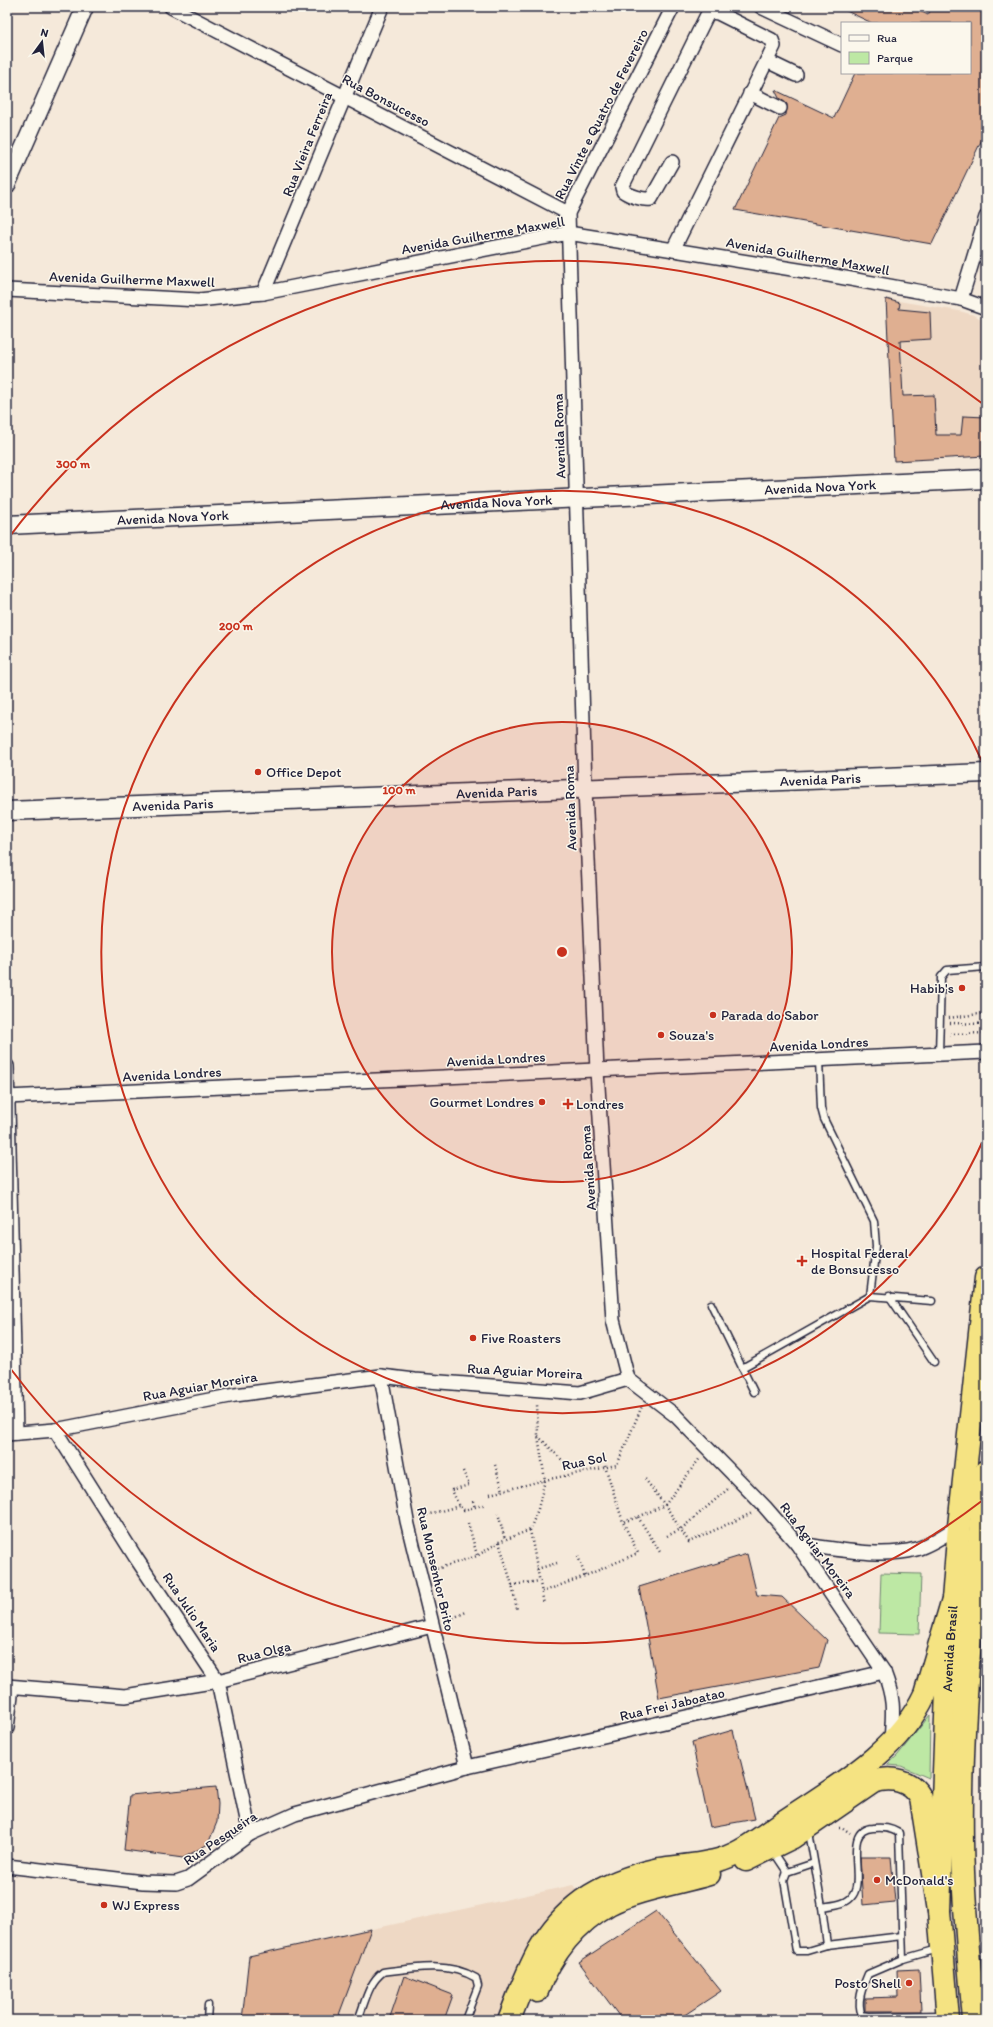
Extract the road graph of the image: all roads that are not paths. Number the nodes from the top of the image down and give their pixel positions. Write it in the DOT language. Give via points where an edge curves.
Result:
graph roads {
  1 [pos="85,7"];
  2 [pos="171,7"];
  3 [pos="382,7"];
  4 [pos="673,7"];
  5 [pos="761,7"];
  6 [pos="841,45"];
  7 [pos="767,61"];
  8 [pos="796,74"];
  9 [pos="750,93"];
  10 [pos="344,96"];
  11 [pos="780,108"];
  12 [pos="672,162"];
  13 [pos="10,168"];
  14 [pos="7,185"];
  15 [pos="568,213"];
  16 [pos="986,217"];
  17 [pos="568,233"];
  18 [pos="673,250"];
  19 [pos="7,290"];
  20 [pos="263,294"];
  21 [pos="961,299"];
  22 [pos="986,308"];
  23 [pos="986,479"];
  24 [pos="576,498"];
  25 [pos="7,525"];
  26 [pos="986,773"];
  27 [pos="584,789"];
  28 [pos="7,811"];
  29 [pos="986,967"];
  30 [pos="986,1052"];
  31 [pos="945,1054"];
  32 [pos="819,1060"];
  33 [pos="7,1066"];
  34 [pos="597,1071"];
  35 [pos="8,1097"];
  36 [pos="986,1278"];
  37 [pos="870,1296"];
  38 [pos="889,1296"];
  39 [pos="932,1301"];
  40 [pos="711,1304"];
  41 [pos="934,1362"];
  42 [pos="742,1368"];
  43 [pos="381,1376"];
  44 [pos="628,1379"];
  45 [pos="754,1392"];
  46 [pos="55,1430"];
  47 [pos="12,1434"];
  48 [pos="986,1471"];
  49 [pos="959,1526"];
  50 [pos="797,1544"];
  51 [pos="953,1599"];
  52 [pos="432,1626"];
  53 [pos="884,1672"];
  54 [pos="218,1681"];
  55 [pos="10,1686"];
  56 [pos="7,1728"];
  57 [pos="890,1744"];
  58 [pos="467,1767"];
  59 [pos="808,1826"];
  60 [pos="250,1834"];
  61 [pos="771,1848"];
  62 [pos="814,1863"];
  63 [pos="7,1866"];
  64 [pos="787,1872"];
  65 [pos="822,1907"];
  66 [pos="939,1911"];
  67 [pos="902,1936"];
  68 [pos="827,1945"];
  69 [pos="943,1948"];
  70 [pos="903,1959"];
  71 [pos="208,2005"];
  72 [pos="948,2018"];
  73 [pos="207,2020"];
  74 [pos="358,2020"];
  75 [pos="465,2020"];
  76 [pos="509,2020"];
  77 [pos="525,2020"];
  78 [pos="974,2020"];
  1 -- 13 [label="street"];
  2 -- 10 [label="street, Rua Bonsucesso"];
  3 -- 10 [label="street, Rua Vieira Ferreira"];
  4 -- 15 [label="street, Rua Vinte e Quatro de Fevereiro"];
  5 -- 6 [label="street"];
  7 -- 8 [label="street"];
  7 -- 9 [label="street"];
  7 -- 12 [label="street" via="774,46 772,40 718,13 712,12 707,15 622,186 623,191 652,199"];
  9 -- 11 [label="street"];
  9 -- 18 [label="street"];
  10 -- 15 [label="street, Rua Bonsucesso"];
  10 -- 20 [label="street, Rua Vieira Ferreira"];
  13 -- 14 [label="street"];
  15 -- 17 [label="street"];
  16 -- 21 [label="street"];
  17 -- 18 [label="street, Avenida Guilherme Maxwell"];
  17 -- 20 [label="street, Avenida Guilherme Maxwell"];
  17 -- 24 [label="street, Avenida Roma"];
  18 -- 21 [label="street, Avenida Guilherme Maxwell"];
  19 -- 20 [label="street, Avenida Guilherme Maxwell" via="200,300"];
  21 -- 22 [label="street, Avenida Guilherme Maxwell"];
  23 -- 24 [label="main road, Avenida Nova York"];
  24 -- 25 [label="main road, Avenida Nova York"];
  24 -- 27 [label="street, Avenida Roma"];
  26 -- 27 [label="main road, Avenida Paris"];
  27 -- 28 [label="main road, Avenida Paris"];
  27 -- 34 [label="street, Avenida Roma"];
  29 -- 31 [label="lane" via="947,970 942,977"];
  30 -- 31 [label="street, Avenida Londres"];
  31 -- 32 [label="street, Avenida Londres"];
  32 -- 34 [label="street, Avenida Londres"];
  32 -- 37 [label="lane" via="821,1108 824,1119 874,1221 876,1246"];
  33 -- 35 [label="street"];
  34 -- 35 [label="street, Avenida Londres"];
  34 -- 44 [label="street, Avenida Roma" via="613,1320"];
  35 -- 47 [label="street"];
  36 -- 49 [label="highway, Avenida Brasil"];
  37 -- 38 [label="lane"];
  37 -- 42 [label="lane"];
  38 -- 39 [label="lane"];
  38 -- 41 [label="lane"];
  40 -- 42 [label="lane"];
  42 -- 45 [label="lane"];
  43 -- 44 [label="street, Rua Aguiar Moreira" via="580,1393"];
  43 -- 46 [label="street, Rua Aguiar Moreira" via="235,1395"];
  43 -- 52 [label="street, Rua Monsenhor Brito" via="407,1521"];
  44 -- 50 [label="street, Rua Aguiar Moreira" via="676,1416 765,1507"];
  46 -- 47 [label="street, Rua Aguiar Moreira"];
  46 -- 54 [label="street, Rua Julio Maria"];
  48 -- 78 [label="highway, Avenida Brasil" via="972,1610 965,1724 965,1914"];
  49 -- 50 [label="street" via="928,1544 902,1551 871,1552"];
  49 -- 51 [label="highway, Avenida Brasil"];
  50 -- 53 [label="street, Rua Aguiar Moreira"];
  51 -- 57 [label="highway" via="926,1694 908,1724"];
  51 -- 66 [label="highway, Avenida Brasil" via="948,1662"];
  52 -- 54 [label="street, Rua Olga"];
  52 -- 58 [label="street, Rua Monsenhor Brito"];
  53 -- 57 [label="street, Rua Aguiar Moreira" via="894,1708"];
  53 -- 58 [label="street, Rua Frei Jaboatao"];
  54 -- 55 [label="street, Rua Olga" via="125,1696"];
  54 -- 60 [label="street, Rua Julio Maria"];
  55 -- 56 [label="street"];
  57 -- 76 [label="highway" via="865,1766 734,1854 707,1862 628,1877 582,1902 549,1934 536,1952"];
  58 -- 60 [label="street, Rua Pesqueira" via="295,1814"];
  59 -- 61 [label="highway"];
  59 -- 62 [label="lane"];
  59 -- 66 [label="highway" via="873,1782 884,1779 908,1784 917,1790 921,1798"];
  60 -- 63 [label="street, Rua Pesqueira" via="188,1879 176,1883 143,1882"];
  61 -- 64 [label="lane"];
  61 -- 77 [label="highway" via="714,1873 610,1904 590,1917 570,1934 547,1966"];
  62 -- 64 [label="lane"];
  62 -- 65 [label="lane"];
  64 -- 68 [label="lane" via="784,1880 796,1951 807,1951"];
  65 -- 67 [label="lane" via="848,1901 854,1895 857,1880 856,1839 862,1830 888,1827 899,1833"];
  65 -- 68 [label="lane"];
  66 -- 69 [label="highway, Avenida Brasil"];
  67 -- 68 [label="lane"];
  67 -- 70 [label="lane"];
  69 -- 70 [label="lane"];
  69 -- 72 [label="highway, Avenida Brasil"];
  70 -- 72 [label="lane" via="868,1974 859,2005 862,2015"];
  71 -- 73 [label="lane"];
  74 -- 75 [label="lane" via="371,1984 383,1972 427,1967 440,1967 476,1978 478,1986"];
}
